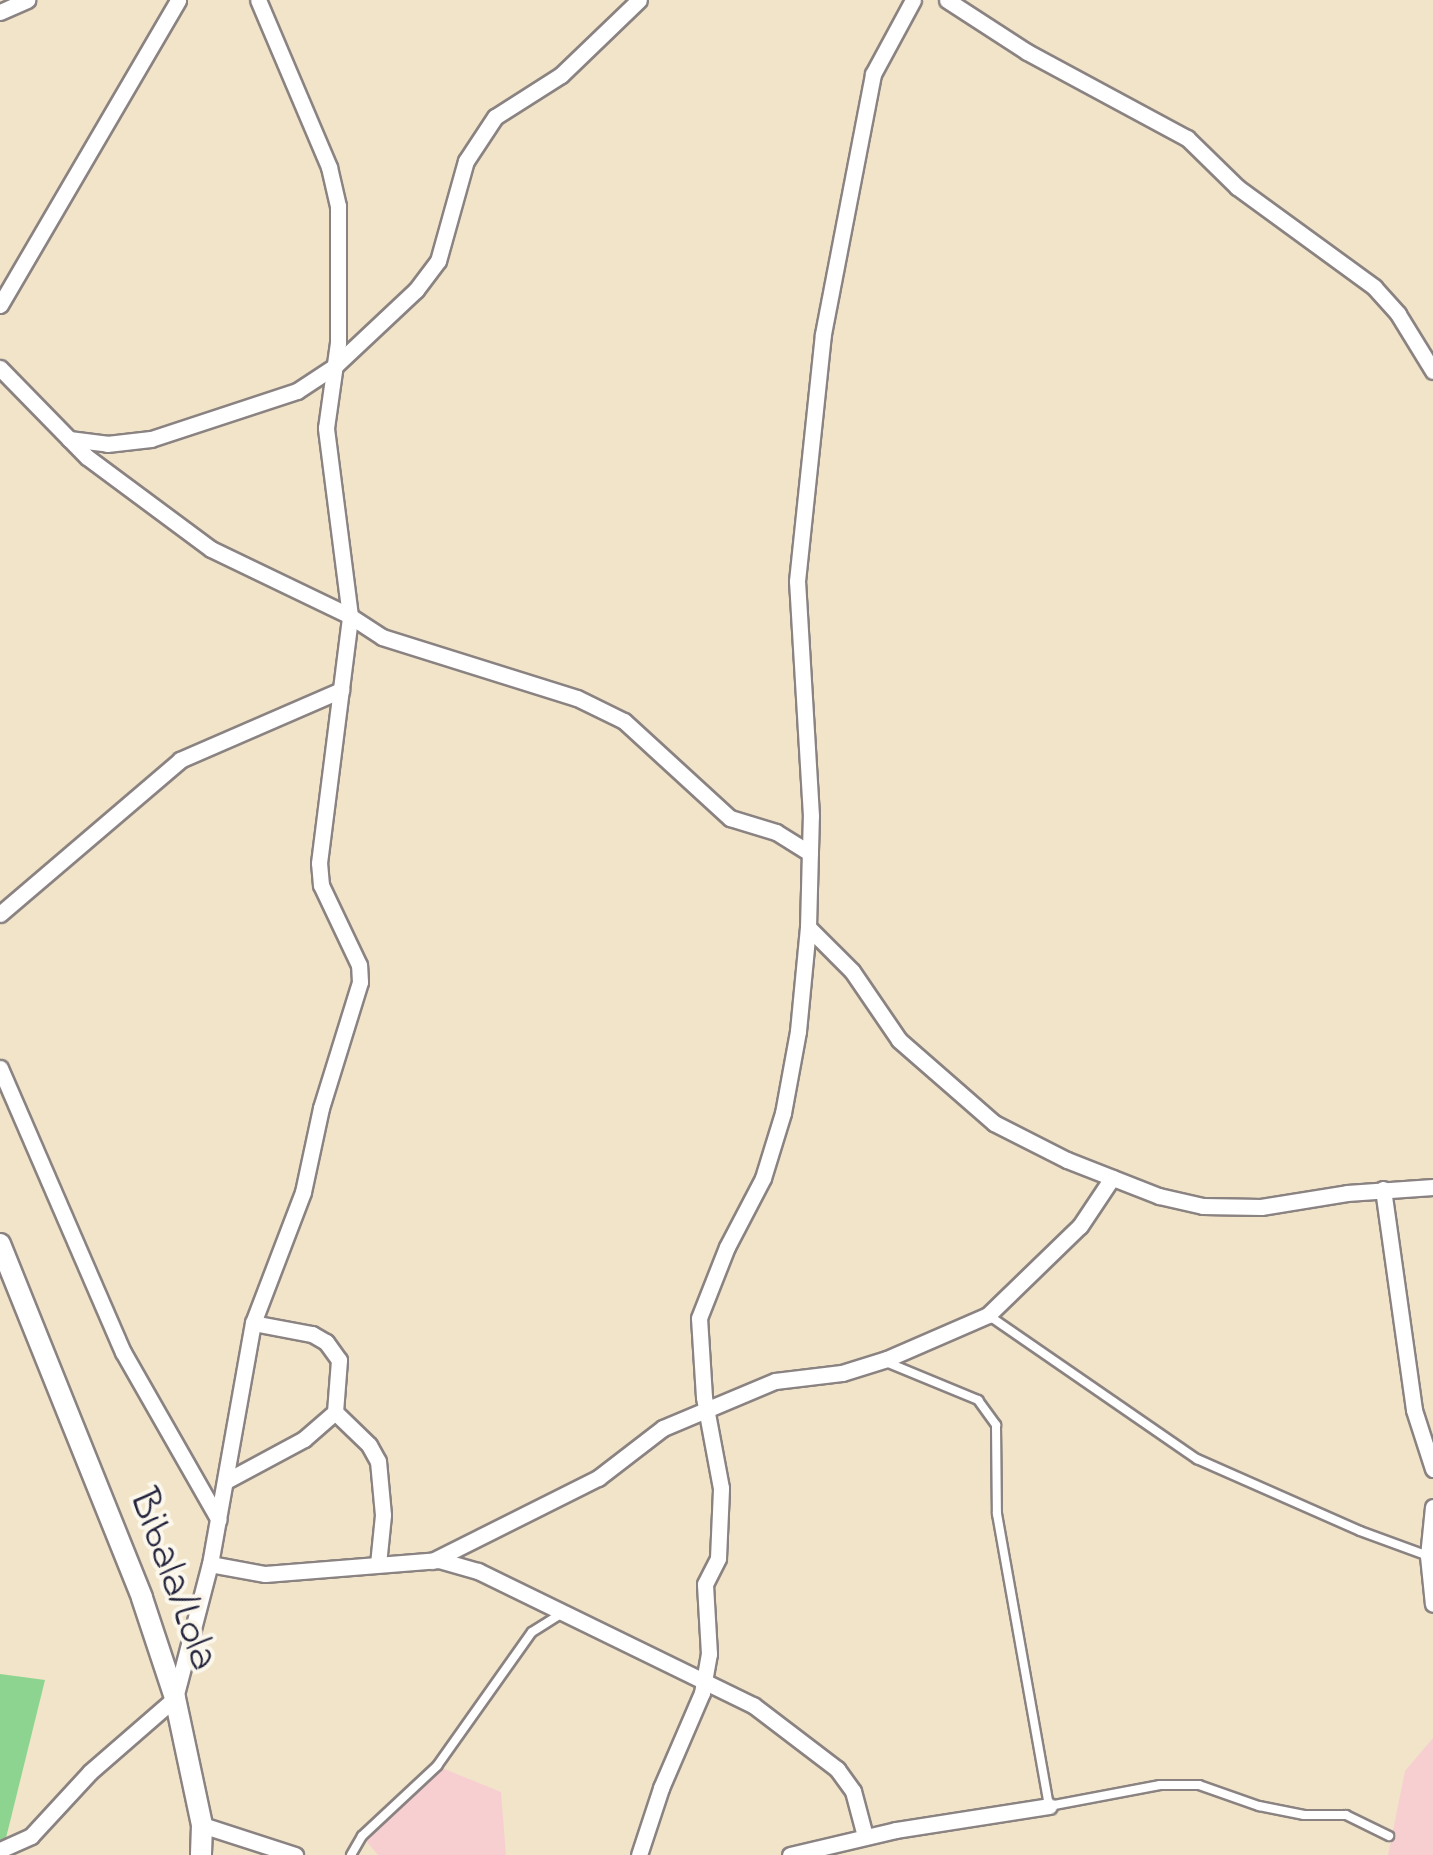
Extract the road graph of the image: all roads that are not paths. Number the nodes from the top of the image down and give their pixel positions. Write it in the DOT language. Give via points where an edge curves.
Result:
graph roads {
  1 [pos="26,0"];
  2 [pos="178,0"];
  3 [pos="258,0"];
  4 [pos="639,0"];
  5 [pos="913,0"];
  6 [pos="947,0"];
  7 [pos="0,12"];
  8 [pos="0,305"];
  9 [pos="335,366"];
  10 [pos="0,368"];
  11 [pos="1433,371"];
  12 [pos="69,439"];
  13 [pos="350,616"];
  14 [pos="341,690"];
  15 [pos="810,853"];
  16 [pos="0,914"];
  17 [pos="808,928"];
  18 [pos="0,1068"];
  19 [pos="1112,1178"];
  20 [pos="1433,1187"];
  21 [pos="1383,1189"];
  22 [pos="0,1244"];
  23 [pos="988,1315"];
  24 [pos="253,1324"];
  25 [pos="882,1361"];
  26 [pos="336,1412"];
  27 [pos="708,1412"];
  28 [pos="1433,1469"];
  29 [pos="226,1482"];
  30 [pos="1433,1507"];
  31 [pos="219,1520"];
  32 [pos="1428,1556"];
  33 [pos="432,1561"];
  34 [pos="210,1564"];
  35 [pos="378,1564"];
  36 [pos="1433,1604"];
  37 [pos="567,1611"];
  38 [pos="704,1681"];
  39 [pos="175,1698"];
  40 [pos="1049,1806"];
  41 [pos="202,1825"];
  42 [pos="866,1836"];
  43 [pos="1389,1836"];
  44 [pos="849,1848"];
  45 [pos="0,1850"];
  46 [pos="200,1855"];
  47 [pos="295,1855"];
  48 [pos="351,1855"];
  49 [pos="639,1855"];
  50 [pos="790,1855"];
  1 -- 7 [label="street"];
  2 -- 8 [label="street"];
  3 -- 9 [label="street" via="334,184"];
  4 -- 9 [label="street" via="562,75 495,117 466,161 438,261"];
  5 -- 15 [label="street" via="873,74 824,334 797,581"];
  6 -- 11 [label="street" via="1027,52 1186,138 1237,187 1374,287"];
  9 -- 12 [label="street" via="297,391 151,439"];
  9 -- 13 [label="street" via="326,428"];
  10 -- 12 [label="street"];
  12 -- 13 [label="street" via="211,550"];
  13 -- 14 [label="street"];
  13 -- 15 [label="street" via="382,637 576,698 624,721 730,818 776,832"];
  14 -- 16 [label="street" via="180,760"];
  14 -- 24 [label="street" via="318,863 360,982 303,1192"];
  15 -- 17 [label="street"];
  17 -- 19 [label="street" via="852,972 899,1040 994,1123"];
  17 -- 27 [label="street" via="783,1113 763,1178 699,1318"];
  18 -- 31 [label="street" via="123,1352"];
  19 -- 21 [label="street" via="1204,1206 1260,1207"];
  19 -- 23 [label="street" via="1080,1226"];
  20 -- 21 [label="street"];
  21 -- 28 [label="street" via="1414,1410"];
  22 -- 39 [label="main road, Bibala/Lola" via="142,1598"];
  23 -- 25 [label="street"];
  23 -- 32 [label="lane" via="1197,1459"];
  24 -- 26 [label="street" via="326,1342 339,1360"];
  24 -- 29 [label="street"];
  25 -- 27 [label="street" via="775,1381"];
  25 -- 40 [label="lane" via="978,1400 996,1425 996,1514"];
  26 -- 29 [label="street" via="304,1439"];
  26 -- 35 [label="street" via="378,1461"];
  27 -- 33 [label="street" via="651,1434 598,1478"];
  27 -- 38 [label="street" via="721,1488 718,1558 705,1584 710,1608"];
  29 -- 31 [label="street"];
  30 -- 32 [label="street"];
  31 -- 34 [label="street"];
  32 -- 36 [label="street"];
  33 -- 35 [label="street"];
  33 -- 37 [label="street" via="478,1571"];
  34 -- 35 [label="street" via="265,1574"];
  34 -- 39 [label="street"];
  37 -- 38 [label="street"];
  37 -- 48 [label="lane" via="532,1632 437,1766 394,1802"];
  38 -- 42 [label="street" via="753,1706 838,1769 853,1791"];
  38 -- 49 [label="street"];
  39 -- 41 [label="main road, Bibala/Lola"];
  39 -- 45 [label="street" via="90,1772 31,1836"];
  40 -- 42 [label="street"];
  40 -- 43 [label="lane" via="1198,1785 1304,1815 1346,1814"];
  41 -- 46 [label="main road, Bibala/Lola"];
  41 -- 47 [label="street"];
  42 -- 44 [label="street"];
  44 -- 50 [label="street"];
}
